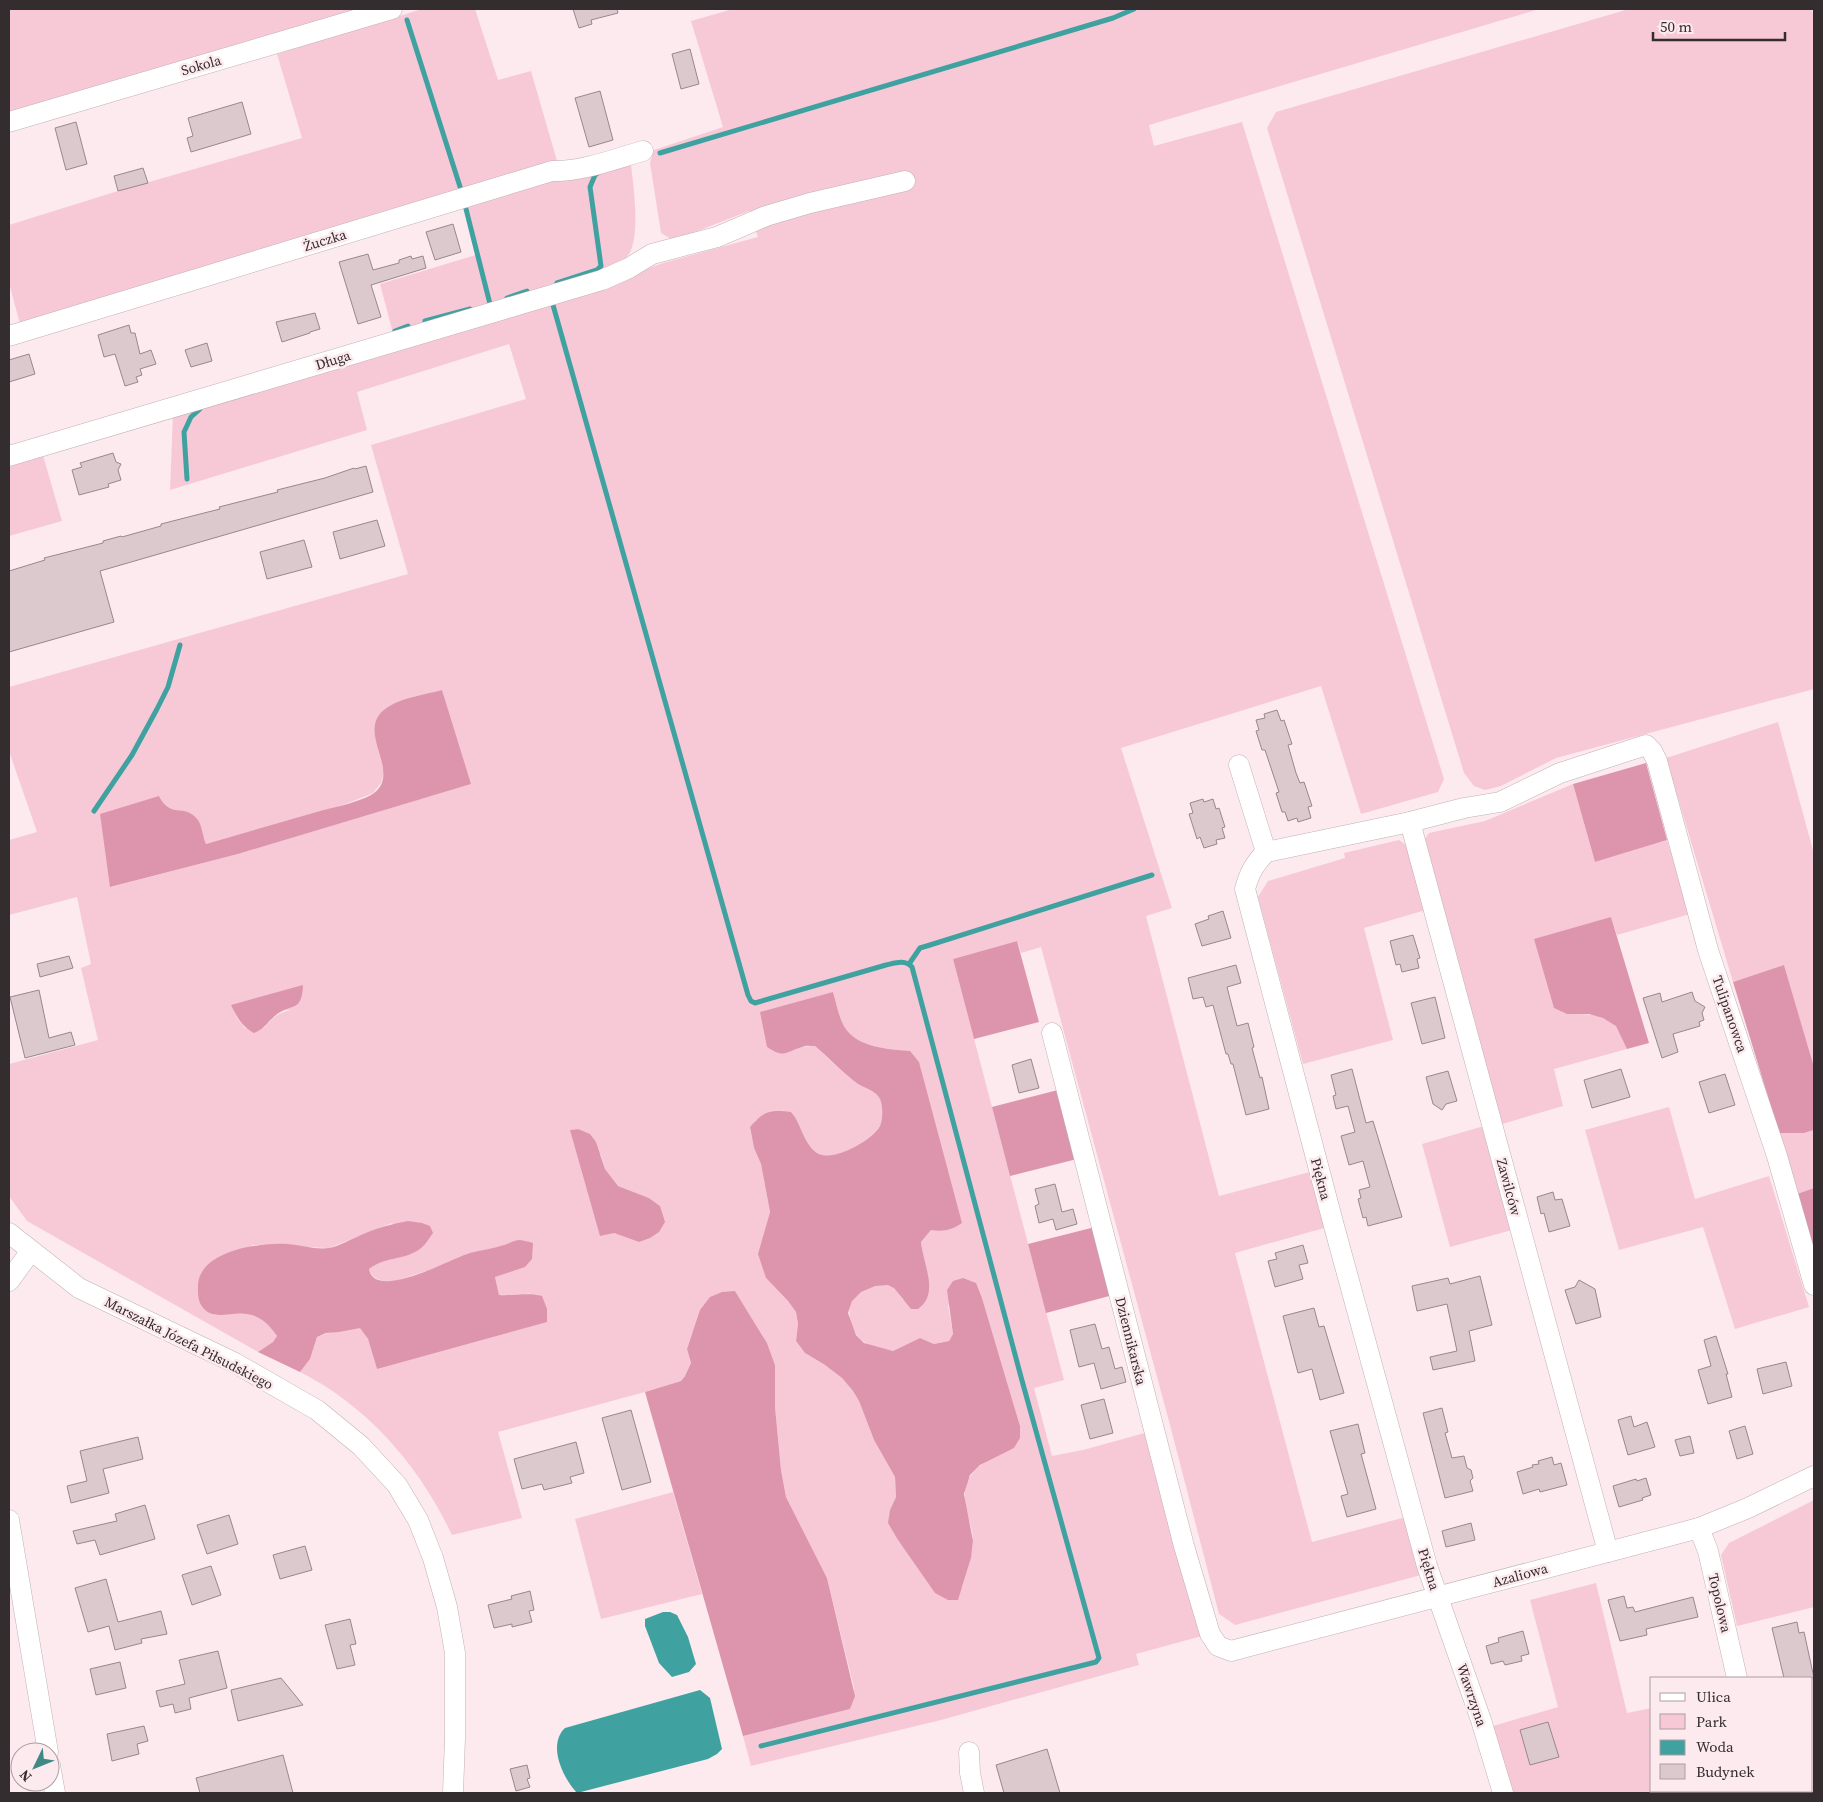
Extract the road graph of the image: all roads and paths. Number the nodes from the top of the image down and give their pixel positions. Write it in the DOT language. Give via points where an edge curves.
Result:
graph roads {
  1 [pos="392,9"];
  2 [pos="9,122"];
  3 [pos="643,151"];
  4 [pos="905,182"];
  5 [pos="9,336"];
  6 [pos="9,456"];
  7 [pos="1239,765"];
  8 [pos="1410,822"];
  9 [pos="1266,852"];
  10 [pos="1052,1033"];
  11 [pos="9,1233"];
  12 [pos="31,1252"];
  13 [pos="9,1281"];
  14 [pos="1814,1284"];
  15 [pos="1814,1476"];
  16 [pos="9,1520"];
  17 [pos="1699,1528"];
  18 [pos="1608,1552"];
  19 [pos="1437,1597"];
  20 [pos="1218,1646"];
  21 [pos="1737,1677"];
  22 [pos="46,1742"];
  23 [pos="969,1752"];
  24 [pos="453,1793"];
  25 [pos="974,1793"];
  26 [pos="1503,1793"];
  1 -- 2 [label="street, Sokola"];
  3 -- 5 [label="street, Żuczka" via="579,169 552,171"];
  4 -- 6 [label="street, Długa" via="810,202 717,237 652,254 602,280"];
  7 -- 9 [label="street"];
  8 -- 9 [label="street"];
  8 -- 14 [label="street, Tulipanowca" via="1500,802 1560,773 1646,746 1652,752 1657,760 1708,950 1778,1156"];
  8 -- 18 [label="street, Zawilców"];
  9 -- 19 [label="street, Piękna" via="1256,862 1245,890"];
  10 -- 20 [label="street, Dziennikarska" via="1184,1546 1210,1634"];
  11 -- 12 [label="street, Marszałka Józefa Piłsudskiego"];
  12 -- 13 [label="street"];
  12 -- 24 [label="street, Marszałka Józefa Piłsudskiego" via="79,1288 235,1363 317,1410 360,1446 397,1486 418,1520 434,1558 447,1606 454,1653"];
  15 -- 17 [label="street, Azaliowa"];
  16 -- 22 [label="street"];
  17 -- 18 [label="street, Azaliowa"];
  17 -- 21 [label="street, Topolowa" via="1708,1551"];
  18 -- 19 [label="street, Azaliowa"];
  19 -- 20 [label="street, Azaliowa" via="1231,1651"];
  19 -- 26 [label="street, Wawrzyna"];
  23 -- 25 [label="street"];
}
